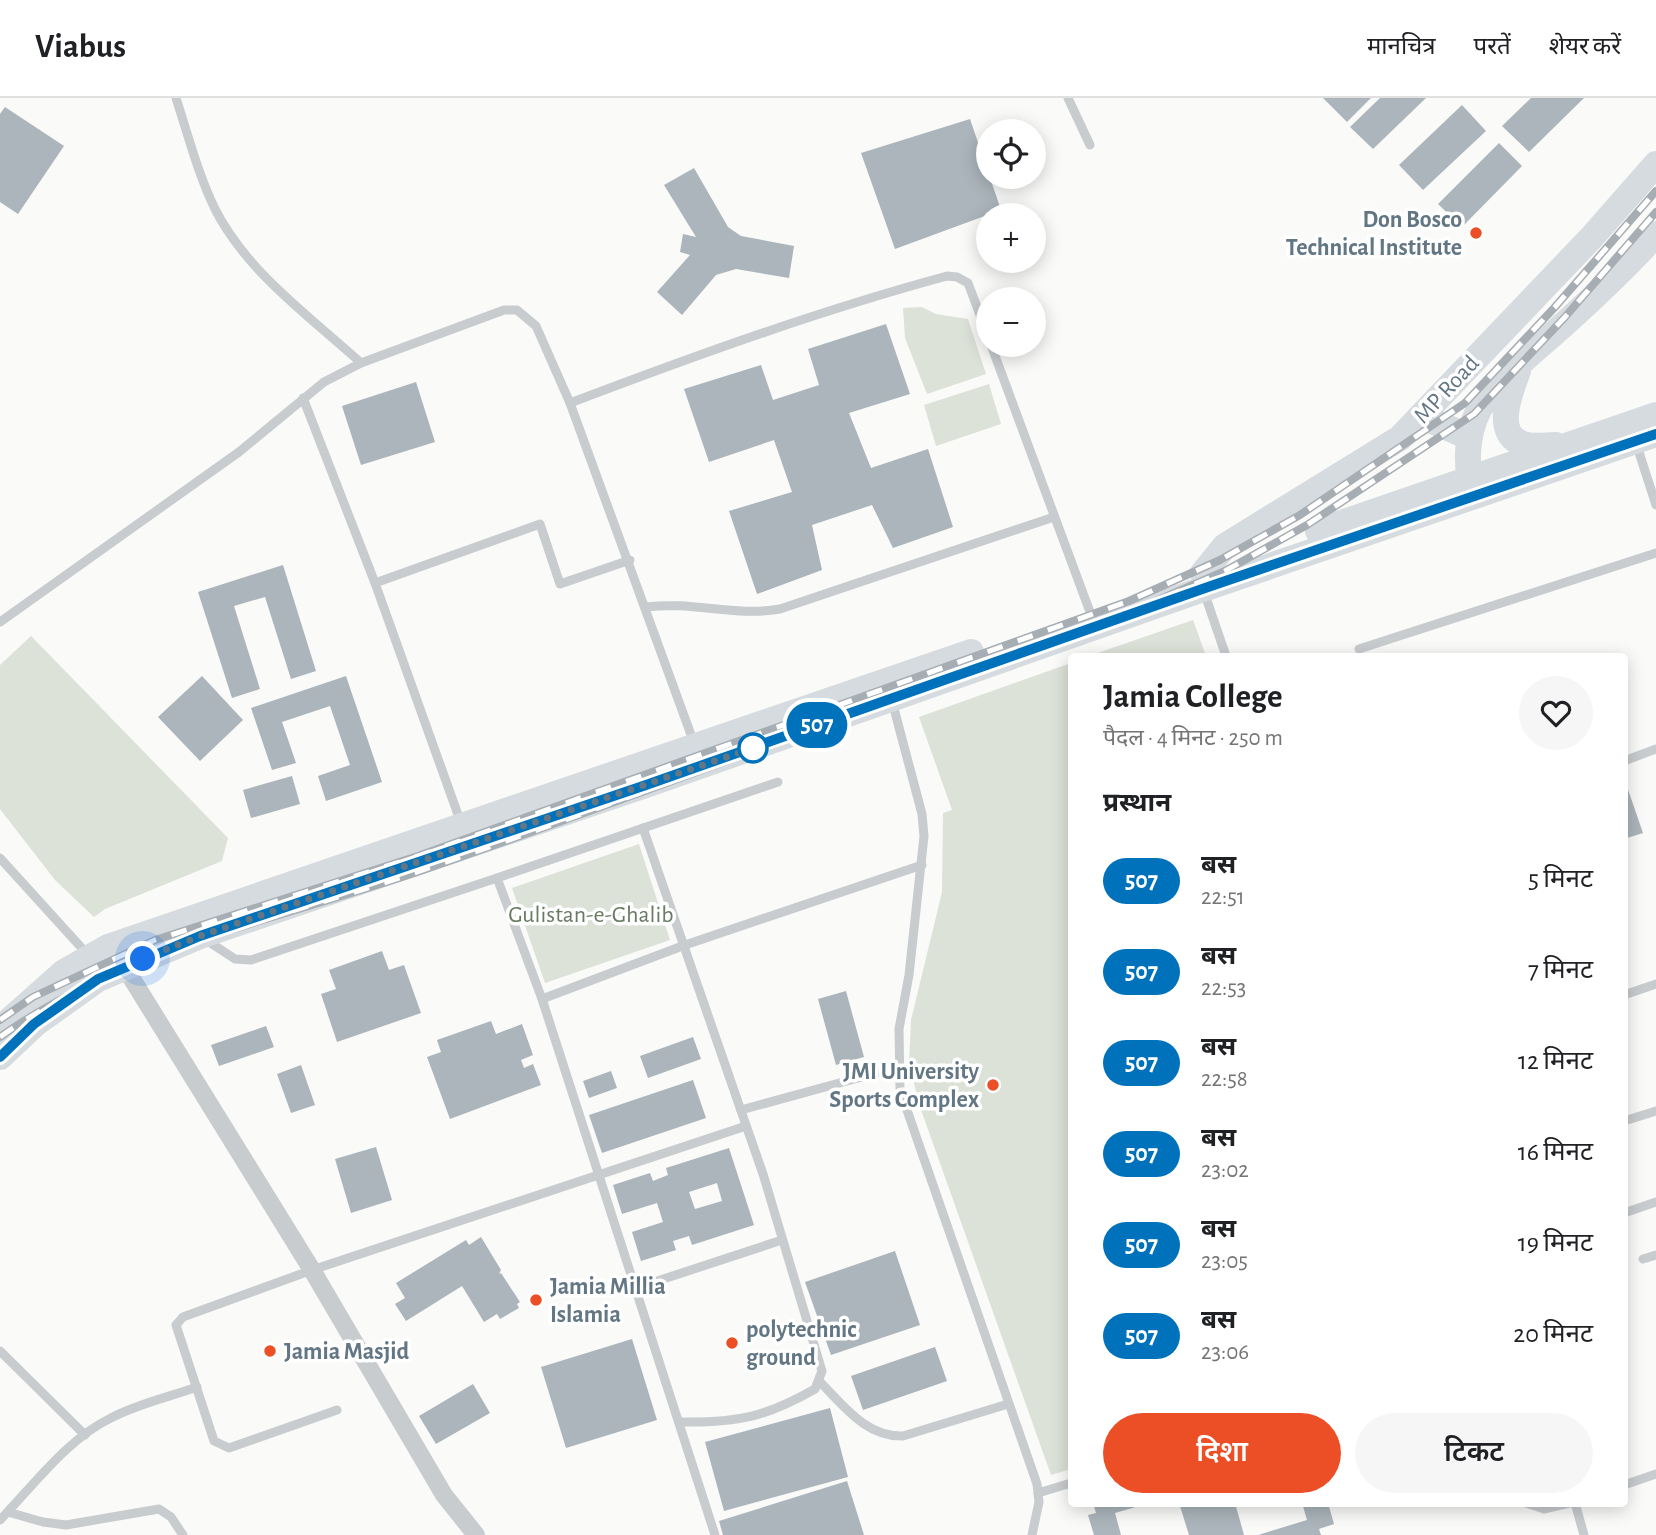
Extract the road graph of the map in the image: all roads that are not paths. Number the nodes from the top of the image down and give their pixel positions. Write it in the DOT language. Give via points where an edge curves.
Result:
graph roads {
  1 [pos="176,98"];
  2 [pos="1068,98"];
  3 [pos="1090,145"];
  4 [pos="1656,164"];
  5 [pos="1656,234"];
  6 [pos="976,305"];
  7 [pos="995,357"];
  8 [pos="361,363"];
  9 [pos="1521,363"];
  10 [pos="303,398"];
  11 [pos="570,403"];
  12 [pos="1656,415"];
  13 [pos="1423,417"];
  14 [pos="1469,437"];
  15 [pos="1646,438"];
  16 [pos="1573,445"];
  17 [pos="1472,487"];
  18 [pos="1656,505"];
  19 [pos="1054,517"];
  20 [pos="1656,554"];
  21 [pos="630,560"];
  22 [pos="375,583"];
  23 [pos="1205,583"];
  24 [pos="646,607"];
  25 [pos="1090,612"];
  26 [pos="0,622"];
  27 [pos="1359,649"];
  28 [pos="1225,653"];
  29 [pos="892,699"];
  30 [pos="695,746"];
  31 [pos="1656,749"];
  32 [pos="1628,760"];
  33 [pos="778,782"];
  34 [pos="558,804"];
  35 [pos="462,826"];
  36 [pos="643,828"];
  37 [pos="0,858"];
  38 [pos="922,865"];
  39 [pos="496,878"];
  40 [pos="200,936"];
  41 [pos="685,945"];
  42 [pos="91,957"];
  43 [pos="124,966"];
  44 [pos="1656,984"];
  45 [pos="1628,994"];
  46 [pos="542,999"];
  47 [pos="0,1029"];
  48 [pos="0,1057"];
  49 [pos="898,1067"];
  50 [pos="741,1110"];
  51 [pos="1656,1111"];
  52 [pos="1628,1120"];
  53 [pos="747,1126"];
  54 [pos="600,1176"];
  55 [pos="1656,1202"];
  56 [pos="1628,1212"];
  57 [pos="782,1240"];
  58 [pos="1656,1255"];
  59 [pos="1643,1259"];
  60 [pos="312,1270"];
  61 [pos="636,1288"];
  62 [pos="0,1351"];
  63 [pos="820,1382"];
  64 [pos="197,1387"];
  65 [pos="1008,1404"];
  66 [pos="337,1410"];
  67 [pos="681,1422"];
  68 [pos="85,1435"];
  69 [pos="1656,1474"];
  70 [pos="1068,1484"];
  71 [pos="1628,1484"];
  72 [pos="1038,1493"];
  73 [pos="1576,1507"];
  74 [pos="8,1512"];
  75 [pos="0,1520"];
  76 [pos="183,1535"];
  77 [pos="476,1535"];
  78 [pos="715,1535"];
  79 [pos="1032,1535"];
  80 [pos="1584,1535"];
  1 -- 8 [label="lane" via="206,188 230,234 259,271"];
  2 -- 3 [label="lane"];
  4 -- 13 [label="main road, MP Road"];
  5 -- 9 [label="main road, MP Road" via="1621,273"];
  6 -- 11 [label="lane" via="968,284 947,276 766,331"];
  7 -- 19 [label="lane"];
  8 -- 10 [label="lane"];
  8 -- 11 [label="lane" via="504,310 517,310 536,327"];
  9 -- 14 [label="main road, MP Road" via="1484,401"];
  9 -- 16 [label="main road" via="1507,402 1505,421 1513,437 1526,445"];
  10 -- 22 [label="lane"];
  10 -- 26 [label="lane" via="239,452"];
  11 -- 21 [label="lane"];
  12 -- 16 [label="main road"];
  13 -- 14 [label="main road"];
  13 -- 23 [label="main road, MP Road" via="1400,438 1225,546"];
  14 -- 17 [label="main road, MP Road"];
  15 -- 17 [label="main road"];
  15 -- 18 [label="lane"];
  16 -- 17 [label="main road"];
  17 -- 23 [label="main road"];
  19 -- 24 [label="lane" via="780,609 757,613 677,603"];
  19 -- 25 [label="lane"];
  20 -- 27 [label="lane"];
  21 -- 22 [label="lane" via="560,584 540,524"];
  21 -- 24 [label="lane"];
  22 -- 35 [label="lane"];
  23 -- 25 [label="main road"];
  23 -- 28 [label="lane"];
  23 -- 29 [label="main road"];
  24 -- 30 [label="lane"];
  25 -- 30 [label="main road"];
  29 -- 34 [label="main road"];
  29 -- 38 [label="lane" via="922,814"];
  30 -- 34 [label="main road"];
  31 -- 32 [label="lane"];
  33 -- 36 [label="lane"];
  34 -- 35 [label="main road"];
  34 -- 40 [label="main road"];
  35 -- 42 [label="main road"];
  36 -- 39 [label="lane"];
  36 -- 41 [label="lane"];
  37 -- 42 [label="lane"];
  38 -- 41 [label="lane"];
  38 -- 49 [label="lane"];
  39 -- 40 [label="lane" via="251,960 235,960"];
  39 -- 46 [label="lane"];
  40 -- 43 [label="main road"];
  41 -- 46 [label="lane"];
  41 -- 50 [label="lane"];
  42 -- 47 [label="main road" via="64,972"];
  43 -- 48 [label="main road" via="63,1002"];
  43 -- 60 [label="street"];
  44 -- 45 [label="lane"];
  46 -- 54 [label="lane"];
  49 -- 50 [label="lane"];
  49 -- 65 [label="lane" via="905,1111"];
  50 -- 53 [label="lane"];
  51 -- 52 [label="lane"];
  53 -- 54 [label="lane"];
  53 -- 57 [label="lane"];
  54 -- 60 [label="lane"];
  54 -- 61 [label="lane"];
  55 -- 56 [label="lane"];
  57 -- 61 [label="lane"];
  57 -- 63 [label="lane" via="822,1371"];
  58 -- 59 [label="lane"];
  60 -- 64 [label="lane" via="183,1317 176,1325 178,1336"];
  60 -- 77 [label="street" via="444,1495"];
  61 -- 67 [label="lane"];
  62 -- 68 [label="lane"];
  63 -- 65 [label="lane" via="872,1431 892,1436"];
  63 -- 67 [label="lane" via="795,1400 756,1416"];
  64 -- 66 [label="lane" via="215,1441 229,1448"];
  64 -- 68 [label="lane" via="112,1417"];
  65 -- 72 [label="lane"];
  67 -- 78 [label="lane"];
  68 -- 74 [label="lane"];
  69 -- 71 [label="lane"];
  70 -- 72 [label="lane"];
  72 -- 79 [label="lane"];
  73 -- 80 [label="lane"];
  74 -- 75 [label="lane"];
  74 -- 76 [label="lane" via="66,1525 159,1510 171,1517"];
}
